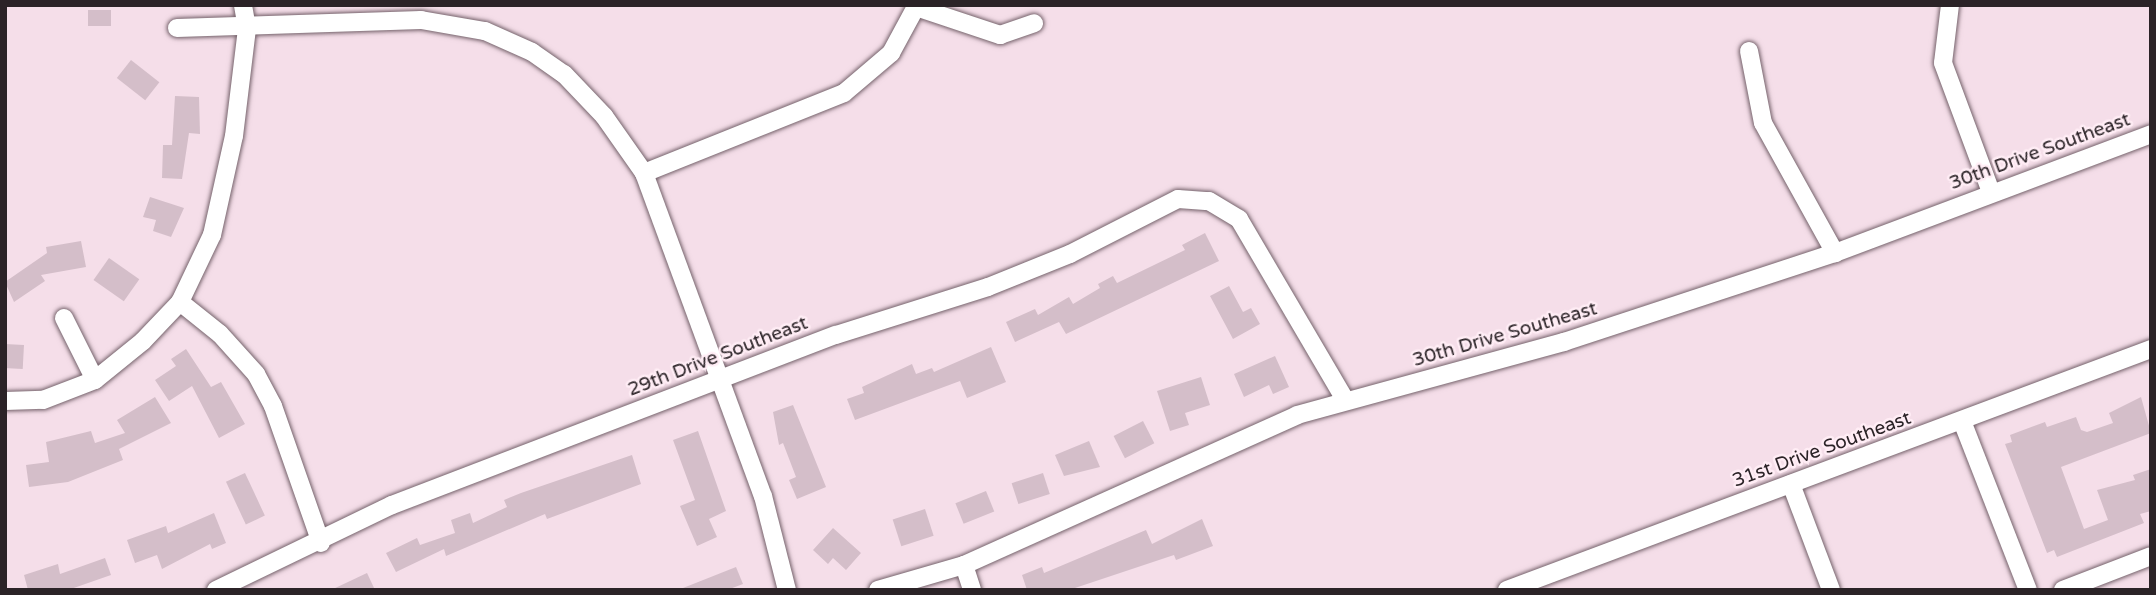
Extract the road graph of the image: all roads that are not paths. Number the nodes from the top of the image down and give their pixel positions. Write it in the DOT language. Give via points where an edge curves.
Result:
graph roads {
  1 [pos="243,5"];
  2 [pos="1950,5"];
  3 [pos="916,6"];
  4 [pos="421,13"];
  5 [pos="1034,23"];
  6 [pos="177,28"];
  7 [pos="247,28"];
  8 [pos="1749,51"];
  9 [pos="2151,134"];
  10 [pos="644,173"];
  11 [pos="1991,192"];
  12 [pos="1835,253"];
  13 [pos="180,302"];
  14 [pos="64,318"];
  15 [pos="2151,349"];
  16 [pos="719,379"];
  17 [pos="95,380"];
  18 [pos="1345,400"];
  19 [pos="5,401"];
  20 [pos="1962,421"];
  21 [pos="1791,484"];
  22 [pos="321,542"];
  23 [pos="2151,556"];
  24 [pos="964,565"];
  25 [pos="216,590"];
  26 [pos="787,590"];
  27 [pos="878,590"];
  28 [pos="972,590"];
  29 [pos="1507,590"];
  30 [pos="1831,590"];
  31 [pos="2028,590"];
  32 [pos="2063,590"];
  1 -- 7 [label="street"];
  2 -- 11 [label="street" via="1943,63"];
  3 -- 5 [label="street" via="1000,35"];
  3 -- 10 [label="street" via="891,53 844,93"];
  4 -- 7 [label="street"];
  4 -- 10 [label="street" via="485,31 554,66 604,116"];
  6 -- 7 [label="street"];
  7 -- 13 [label="street" via="234,136 212,235"];
  8 -- 12 [label="street" via="1763,123"];
  9 -- 11 [label="street, 30th Drive Southeast"];
  10 -- 16 [label="street"];
  11 -- 12 [label="street, 30th Drive Southeast"];
  12 -- 18 [label="street, 30th Drive Southeast" via="1564,342"];
  13 -- 17 [label="street" via="143,341"];
  13 -- 22 [label="street" via="220,334 256,374 273,406"];
  14 -- 17 [label="street"];
  15 -- 20 [label="street, 31st Drive Southeast"];
  16 -- 18 [label="street, 29th Drive Southeast" via="836,335 988,287 1070,254 1178,199 1209,201 1239,219"];
  16 -- 22 [label="street, 29th Drive Southeast" via="392,505"];
  16 -- 26 [label="street" via="763,496"];
  17 -- 19 [label="street" via="43,400"];
  18 -- 24 [label="street, 30th Drive Southeast" via="1235,439 1077,517"];
  20 -- 21 [label="street, 31st Drive Southeast"];
  20 -- 31 [label="street"];
  21 -- 29 [label="street, 31st Drive Southeast"];
  21 -- 30 [label="street"];
  22 -- 25 [label="street, 29th Drive Southeast"];
  23 -- 32 [label="street"];
  24 -- 27 [label="street, 30th Drive Southeast"];
  24 -- 28 [label="street"];
}
